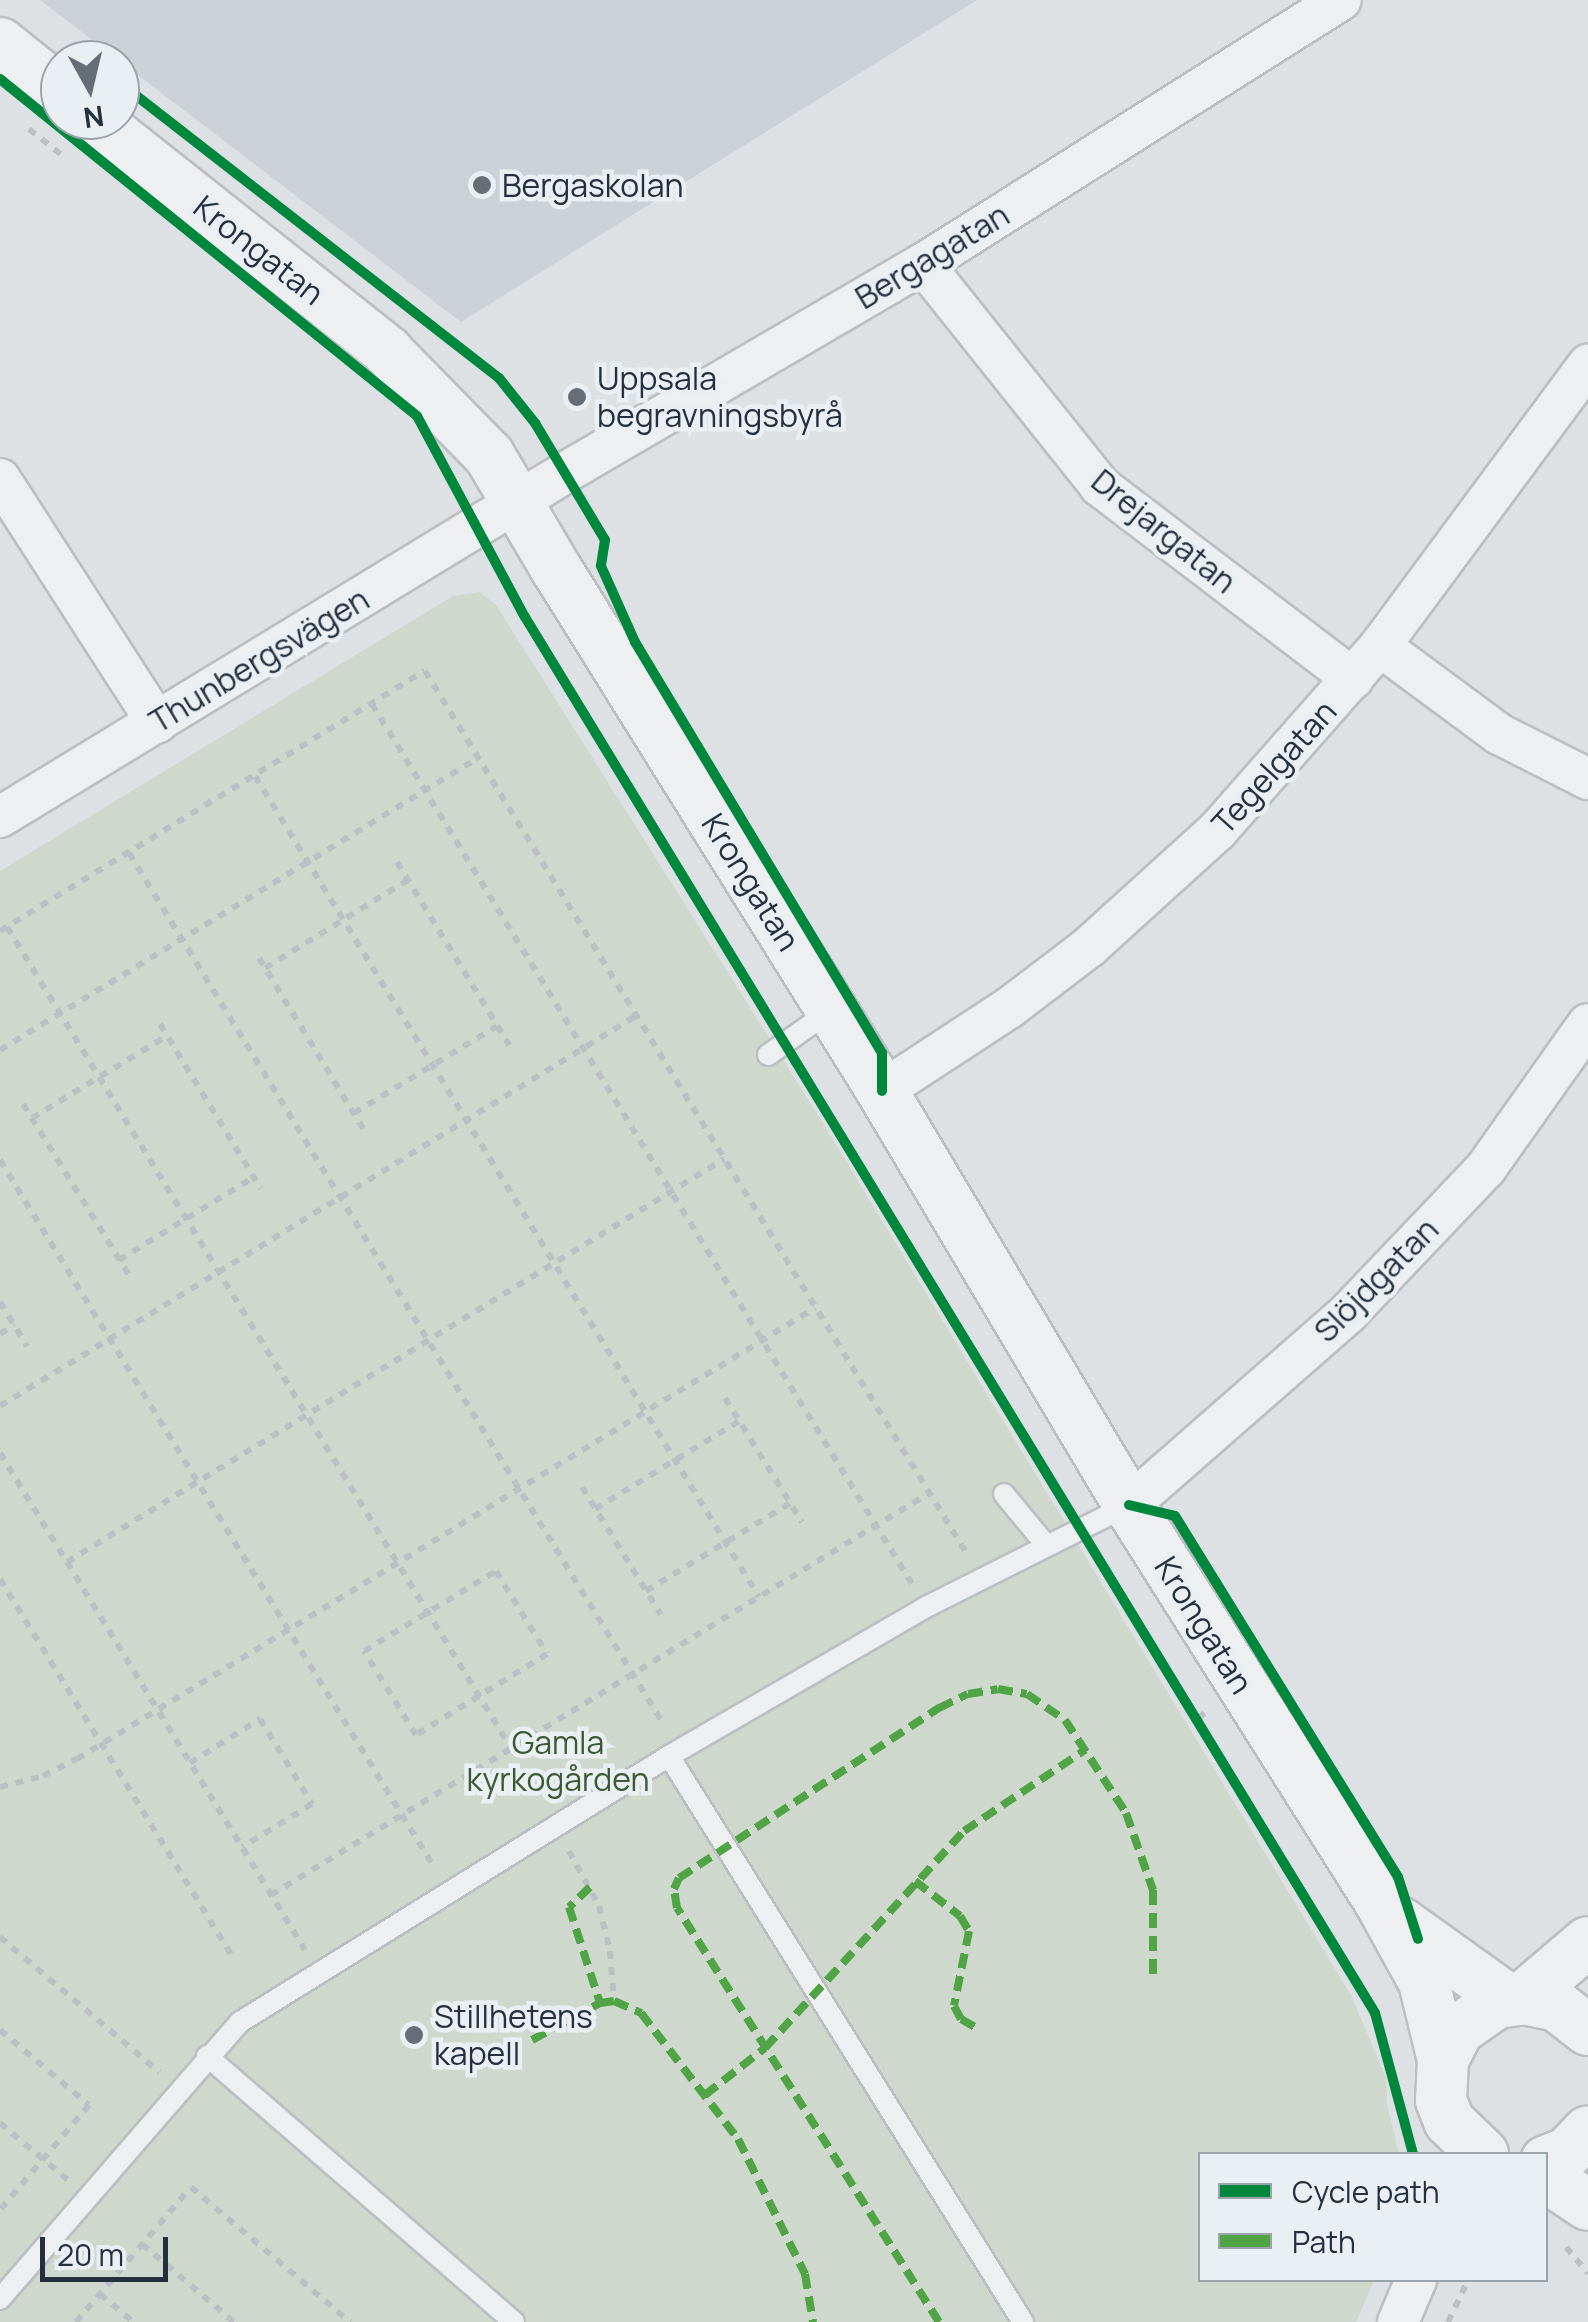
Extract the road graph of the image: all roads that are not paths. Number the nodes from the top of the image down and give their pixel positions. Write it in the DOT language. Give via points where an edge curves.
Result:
graph roads {
  1 [pos="1340,0"];
  2 [pos="0,43"];
  3 [pos="40,75"];
  4 [pos="121,140"];
  5 [pos="923,264"];
  6 [pos="1588,365"];
  7 [pos="0,479"];
  8 [pos="517,502"];
  9 [pos="1380,646"];
  10 [pos="1353,679"];
  11 [pos="157,722"];
  12 [pos="1588,779"];
  13 [pos="0,817"];
  14 [pos="831,1010"];
  15 [pos="1588,1024"];
  16 [pos="768,1054"];
  17 [pos="882,1090"];
  18 [pos="1004,1494"];
  19 [pos="1129,1505"];
  20 [pos="1046,1545"];
  21 [pos="674,1753"];
  22 [pos="1380,1902"];
  23 [pos="1588,1942"];
  24 [pos="1515,2000"];
  25 [pos="1588,2030"];
  26 [pos="207,2056"];
  27 [pos="1443,2060"];
  28 [pos="1588,2131"];
  29 [pos="1459,2143"];
  30 [pos="1548,2160"];
  31 [pos="1548,2183"];
  32 [pos="1571,2235"];
  33 [pos="1431,2291"];
  34 [pos="0,2300"];
  35 [pos="514,2322"];
  36 [pos="1022,2322"];
  37 [pos="1398,2322"];
  1 -- 5 [label="street, Bergagatan"];
  2 -- 3 [label="street"];
  4 -- 8 [label="street, Krongatan" via="387,351 489,455"];
  5 -- 8 [label="street, Bergagatan"];
  5 -- 10 [label="street, Drejargatan" via="1100,486"];
  6 -- 9 [label="street, Tegelgatan"];
  7 -- 11 [label="street"];
  8 -- 11 [label="street, Thunbergsvägen"];
  8 -- 14 [label="street, Krongatan"];
  9 -- 10 [label="street, Tegelgatan"];
  9 -- 12 [label="street" via="1499,734"];
  10 -- 17 [label="street, Tegelgatan" via="1217,831 1089,947 1010,1008"];
  11 -- 13 [label="street, Thunbergsvägen"];
  14 -- 16 [label="lane"];
  14 -- 17 [label="street, Krongatan"];
  15 -- 19 [label="street, Slöjdgatan" via="1486,1168 1348,1313"];
  17 -- 19 [label="street, Krongatan"];
  18 -- 20 [label="lane"];
  19 -- 20 [label="lane"];
  19 -- 22 [label="street, Krongatan"];
  20 -- 21 [label="lane" via="926,1606"];
  21 -- 26 [label="lane" via="318,1970 240,2022"];
  21 -- 36 [label="lane"];
  22 -- 24 [label="street, Krongatan" via="1418,1939"];
  22 -- 27 [label="street, Krongatan" via="1424,1982"];
  23 -- 24 [label="street"];
  24 -- 25 [label="street, Krongatan" via="1558,2006"];
  24 -- 27 [label="street" via="1475,2014"];
  26 -- 34 [label="lane"];
  26 -- 35 [label="lane"];
  27 -- 29 [label="street, Krongatan" via="1442,2100"];
  28 -- 30 [label="street"];
  31 -- 32 [label="street"];
  33 -- 37 [label="street"];
}
